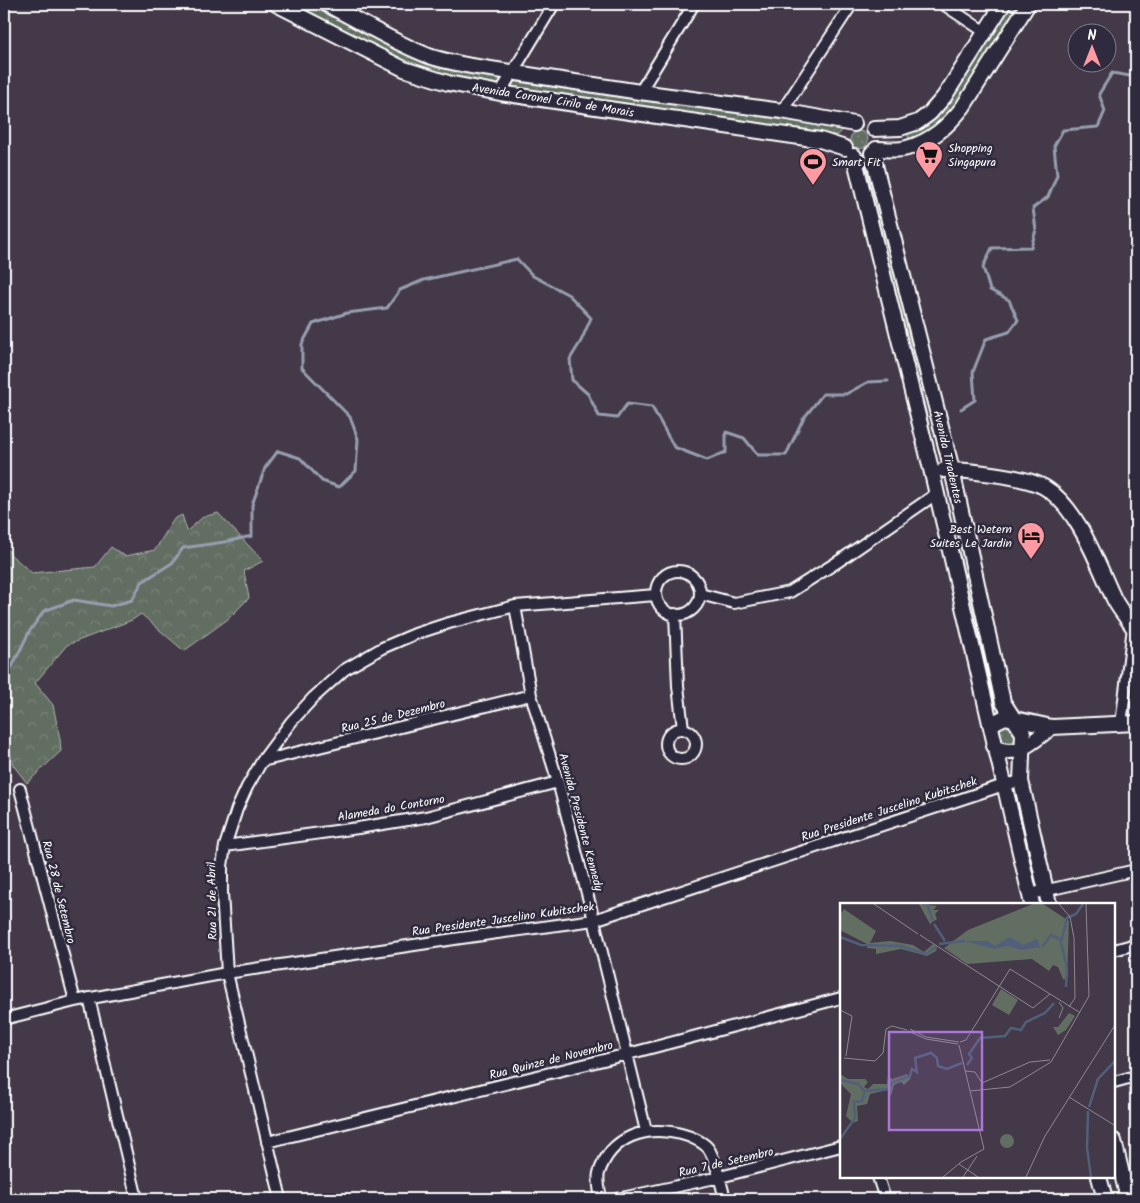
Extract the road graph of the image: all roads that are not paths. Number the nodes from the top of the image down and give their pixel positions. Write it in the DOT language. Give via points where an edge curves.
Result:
graph roads {
  1 [pos="276,4"];
  2 [pos="326,4"];
  3 [pos="554,4"];
  4 [pos="694,4"];
  5 [pos="852,4"];
  6 [pos="943,4"];
  7 [pos="1003,4"];
  8 [pos="1028,4"];
  9 [pos="985,32"];
  10 [pos="512,72"];
  11 [pos="640,92"];
  12 [pos="500,93"];
  13 [pos="782,110"];
  14 [pos="854,124"];
  15 [pos="900,128"];
  16 [pos="874,129"];
  17 [pos="906,149"];
  18 [pos="874,151"];
  19 [pos="850,152"];
  20 [pos="952,470"];
  21 [pos="932,473"];
  22 [pos="936,494"];
  23 [pos="700,594"];
  24 [pos="656,595"];
  25 [pos="515,606"];
  26 [pos="675,614"];
  27 [pos="1134,627"];
  28 [pos="531,695"];
  29 [pos="1012,718"];
  30 [pos="1136,722"];
  31 [pos="1121,724"];
  32 [pos="991,727"];
  33 [pos="1052,728"];
  34 [pos="683,729"];
  35 [pos="994,746"];
  36 [pos="1022,749"];
  37 [pos="262,761"];
  38 [pos="1021,781"];
  39 [pos="558,782"];
  40 [pos="1004,785"];
  41 [pos="20,789"];
  42 [pos="226,846"];
  43 [pos="1136,870"];
  44 [pos="1046,890"];
  45 [pos="1031,899"];
  46 [pos="1049,903"];
  47 [pos="594,920"];
  48 [pos="1136,944"];
  49 [pos="1115,950"];
  50 [pos="227,973"];
  51 [pos="89,998"];
  52 [pos="840,1000"];
  53 [pos="74,1001"];
  54 [pos="4,1019"];
  55 [pos="628,1054"];
  56 [pos="1136,1076"];
  57 [pos="1115,1082"];
  58 [pos="646,1131"];
  59 [pos="266,1142"];
  60 [pos="1115,1145"];
  61 [pos="840,1146"];
  62 [pos="720,1177"];
  63 [pos="878,1178"];
  64 [pos="1099,1178"];
  65 [pos="137,1199"];
  66 [pos="281,1199"];
  67 [pos="602,1199"];
  68 [pos="617,1199"];
  69 [pos="725,1199"];
  70 [pos="884,1199"];
  71 [pos="1105,1199"];
  72 [pos="1128,1199"];
  1 -- 12 [label="main road, Avenida Coronel Cirilo de Morais" via="404,69 448,83"];
  2 -- 10 [label="main road, Avenida Coronel Cirilo de Morais" via="430,56"];
  3 -- 10 [label="street"];
  4 -- 11 [label="street"];
  5 -- 13 [label="street"];
  6 -- 9 [label="street"];
  7 -- 9 [label="main road"];
  8 -- 17 [label="main road" via="951,122 941,132"];
  9 -- 15 [label="main road" via="944,97 930,113 918,122"];
  10 -- 11 [label="main road, Avenida Coronel Cirilo de Morais"];
  10 -- 12 [label="street"];
  11 -- 13 [label="main road, Avenida Coronel Cirilo de Morais"];
  12 -- 19 [label="main road, Avenida Coronel Cirilo de Morais" via="820,140"];
  13 -- 14 [label="main road, Avenida Coronel Cirilo de Morais"];
  14 -- 16 [label="main road" via="865,123"];
  14 -- 19 [label="main road" via="846,131 844,142"];
  15 -- 16 [label="main road"];
  15 -- 17 [label="main road"];
  16 -- 18 [label="main road" via="878,139"];
  17 -- 18 [label="main road"];
  18 -- 19 [label="main road" via="864,157"];
  18 -- 20 [label="main road, Avenida Tiradentes"];
  19 -- 21 [label="main road, Avenida Tiradentes"];
  20 -- 21 [label="main road"];
  20 -- 27 [label="main road" via="1027,480 1053,493 1090,545 1115,601"];
  20 -- 29 [label="main road, Avenida Tiradentes" via="1003,702"];
  21 -- 22 [label="main road, Avenida Tiradentes"];
  22 -- 23 [label="street" via="790,592 734,603"];
  22 -- 32 [label="main road, Avenida Tiradentes"];
  23 -- 24 [label="street" via="696,580 678,571 664,576 656,588"];
  23 -- 26 [label="street" via="694,607"];
  24 -- 25 [label="street, Rua 21 de Abril"];
  24 -- 26 [label="street" via="662,608"];
  25 -- 28 [label="street, Avenida Presidente Kennedy"];
  25 -- 37 [label="street, Rua 21 de Abril" via="415,634 344,670 291,722"];
  26 -- 34 [label="street"];
  27 -- 31 [label="street"];
  28 -- 37 [label="street, Rua 25 de Dezembro"];
  28 -- 39 [label="street, Avenida Presidente Kennedy"];
  29 -- 32 [label="main road" via="1000,719"];
  29 -- 33 [label="main road"];
  29 -- 36 [label="main road, Avenida Tiradentes" via="1021,726"];
  30 -- 31 [label="main road"];
  31 -- 33 [label="main road"];
  32 -- 35 [label="main road, Avenida Tiradentes"];
  33 -- 36 [label="main road"];
  35 -- 36 [label="main road" via="1010,753"];
  35 -- 40 [label="main road, Avenida Tiradentes"];
  36 -- 38 [label="main road, Avenida Tiradentes"];
  37 -- 42 [label="street, Rua 21 de Abril" via="246,787"];
  38 -- 40 [label="street, Rua Presidente Juscelino Kubitschek"];
  38 -- 44 [label="main road, Avenida Tiradentes"];
  39 -- 42 [label="street, Alameda do Contorno" via="426,816"];
  39 -- 47 [label="street, Avenida Presidente Kennedy"];
  40 -- 45 [label="main road, Avenida Tiradentes"];
  40 -- 47 [label="street, Rua Presidente Juscelino Kubitschek"];
  41 -- 53 [label="street, Rua 28 de Setembro"];
  42 -- 50 [label="street, Rua 21 de Abril" via="222,893"];
  43 -- 44 [label="street"];
  44 -- 45 [label="street"];
  44 -- 46 [label="main road, Avenida Tiradentes"];
  47 -- 50 [label="street, Rua Presidente Juscelino Kubitschek"];
  47 -- 55 [label="street, Avenida Presidente Kennedy"];
  48 -- 49 [label="street"];
  50 -- 51 [label="street, Rua Presidente Juscelino Kubitschek"];
  50 -- 59 [label="street, Rua 21 de Abril"];
  51 -- 53 [label="street, Rua Presidente Juscelino Kubitschek"];
  51 -- 65 [label="street"];
  52 -- 55 [label="street, Rua Quinze de Novembro"];
  53 -- 54 [label="street, Rua Presidente Juscelino Kubitschek"];
  55 -- 58 [label="street, Avenida Presidente Kennedy"];
  55 -- 59 [label="street, Rua Quinze de Novembro"];
  56 -- 57 [label="street"];
  58 -- 62 [label="street" via="667,1130 690,1136 708,1148"];
  58 -- 67 [label="street" via="628,1136 605,1160 598,1174"];
  59 -- 66 [label="street, Rua 21 de Abril"];
  60 -- 72 [label="main road"];
  61 -- 62 [label="street, Rua 7 de Setembro"];
  62 -- 68 [label="street, Rua 7 de Setembro"];
  62 -- 69 [label="street"];
  63 -- 70 [label="street"];
  64 -- 71 [label="main road"];
}
